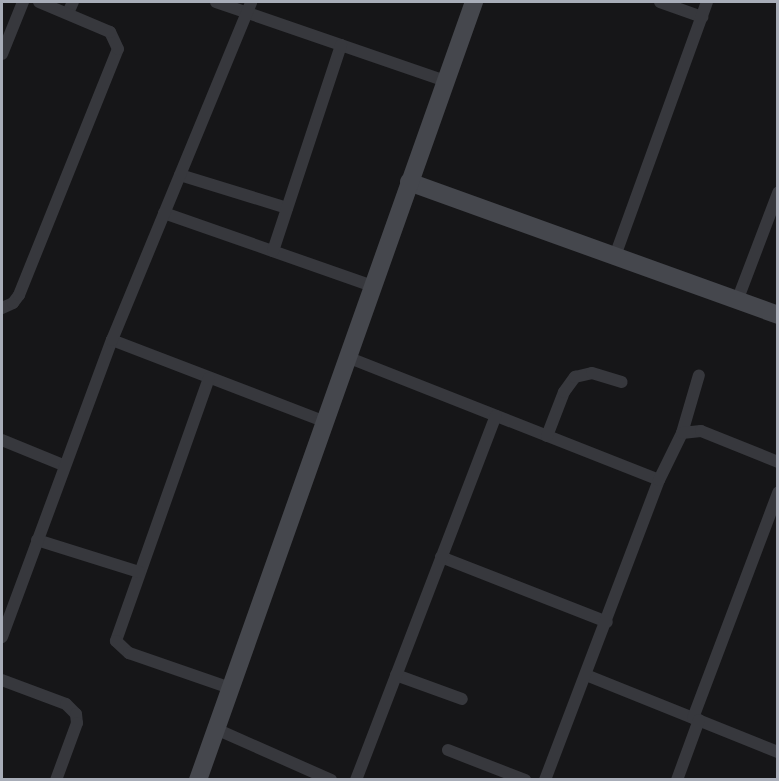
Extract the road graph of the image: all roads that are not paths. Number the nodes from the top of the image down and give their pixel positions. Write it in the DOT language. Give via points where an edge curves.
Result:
graph roads {
  1 [pos="23,2"];
  2 [pos="39,2"];
  3 [pos="216,2"];
  4 [pos="474,2"];
  5 [pos="660,2"];
  6 [pos="707,2"];
  7 [pos="248,7"];
  8 [pos="71,8"];
  9 [pos="702,17"];
  10 [pos="341,45"];
  11 [pos="2,54"];
  12 [pos="446,81"];
  13 [pos="180,175"];
  14 [pos="409,182"];
  15 [pos="777,193"];
  16 [pos="287,208"];
  17 [pos="164,213"];
  18 [pos="273,251"];
  19 [pos="615,256"];
  20 [pos="372,286"];
  21 [pos="737,301"];
  22 [pos="2,308"];
  23 [pos="777,315"];
  24 [pos="112,340"];
  25 [pos="346,357"];
  26 [pos="699,375"];
  27 [pos="209,378"];
  28 [pos="622,382"];
  29 [pos="496,416"];
  30 [pos="323,421"];
  31 [pos="682,433"];
  32 [pos="547,435"];
  33 [pos="2,440"];
  34 [pos="777,462"];
  35 [pos="63,465"];
  36 [pos="659,480"];
  37 [pos="777,493"];
  38 [pos="37,540"];
  39 [pos="441,557"];
  40 [pos="139,572"];
  41 [pos="607,622"];
  42 [pos="2,638"];
  43 [pos="396,675"];
  44 [pos="586,675"];
  45 [pos="2,680"];
  46 [pos="230,688"];
  47 [pos="462,699"];
  48 [pos="696,719"];
  49 [pos="216,729"];
  50 [pos="448,750"];
  51 [pos="777,752"];
  52 [pos="56,780"];
  53 [pos="198,780"];
  54 [pos="331,780"];
  55 [pos="356,780"];
  56 [pos="525,780"];
  57 [pos="545,780"];
  58 [pos="677,780"];
  1 -- 11 [label="street"];
  2 -- 8 [label="street"];
  3 -- 7 [label="street"];
  4 -- 12 [label="street"];
  5 -- 9 [label="street"];
  6 -- 9 [label="street"];
  7 -- 10 [label="street"];
  7 -- 13 [label="street"];
  8 -- 22 [label="street" via="110,32 118,50 19,296"];
  9 -- 19 [label="street"];
  10 -- 12 [label="street"];
  10 -- 16 [label="street"];
  12 -- 14 [label="street"];
  13 -- 16 [label="street"];
  13 -- 17 [label="street"];
  14 -- 19 [label="street"];
  14 -- 20 [label="street"];
  15 -- 21 [label="street"];
  16 -- 18 [label="street"];
  17 -- 18 [label="street"];
  17 -- 24 [label="street"];
  18 -- 20 [label="street"];
  19 -- 21 [label="street"];
  20 -- 25 [label="street"];
  21 -- 23 [label="street"];
  24 -- 27 [label="street"];
  24 -- 35 [label="street"];
  25 -- 29 [label="street"];
  25 -- 30 [label="street"];
  26 -- 31 [label="street"];
  27 -- 30 [label="street"];
  27 -- 40 [label="street"];
  28 -- 32 [label="street" via="592,373 575,377 564,392"];
  29 -- 32 [label="street"];
  29 -- 39 [label="street"];
  30 -- 46 [label="street"];
  31 -- 34 [label="street" via="701,431"];
  31 -- 36 [label="street"];
  32 -- 36 [label="street"];
  33 -- 35 [label="street"];
  35 -- 38 [label="street"];
  36 -- 41 [label="street"];
  37 -- 48 [label="street"];
  38 -- 40 [label="street"];
  38 -- 42 [label="street"];
  39 -- 41 [label="street"];
  39 -- 43 [label="street"];
  40 -- 46 [label="street" via="117,632 116,641 122,649"];
  41 -- 44 [label="street"];
  43 -- 47 [label="street"];
  43 -- 55 [label="street"];
  44 -- 48 [label="street"];
  44 -- 57 [label="street"];
  45 -- 52 [label="street" via="66,704 76,714 78,723"];
  46 -- 49 [label="street"];
  48 -- 51 [label="street"];
  48 -- 58 [label="street"];
  49 -- 53 [label="street"];
  49 -- 54 [label="street"];
  50 -- 56 [label="street"];
}
